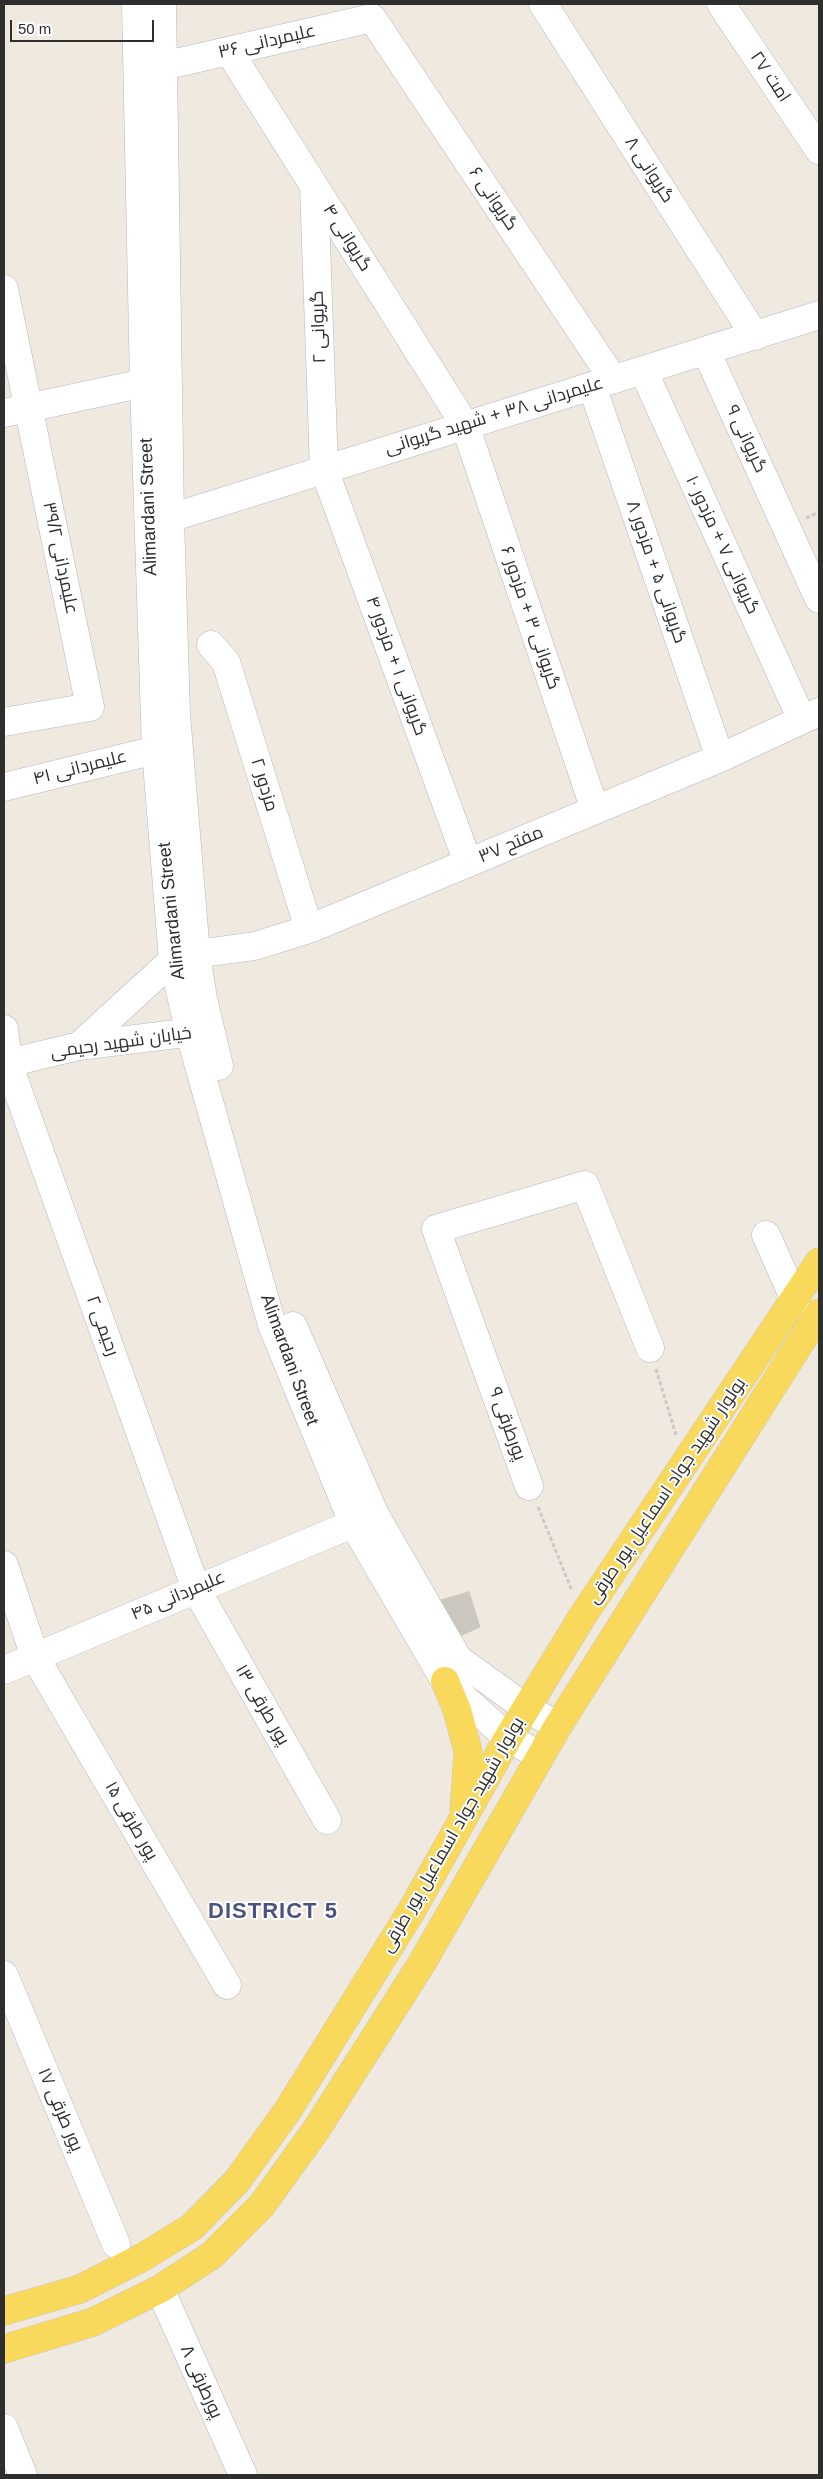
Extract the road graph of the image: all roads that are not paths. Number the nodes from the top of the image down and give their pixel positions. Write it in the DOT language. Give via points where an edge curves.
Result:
graph roads {
  1 [pos="136,4"];
  2 [pos="162,4"];
  3 [pos="543,4"];
  4 [pos="729,6"];
  5 [pos="372,18"];
  6 [pos="229,51"];
  7 [pos="150,67"];
  8 [pos="819,150"];
  9 [pos="314,185"];
  10 [pos="4,289"];
  11 [pos="819,317"];
  12 [pos="755,336"];
  13 [pos="706,351"];
  14 [pos="642,370"];
  15 [pos="602,383"];
  16 [pos="156,384"];
  17 [pos="16,411"];
  18 [pos="465,426"];
  19 [pos="324,469"];
  20 [pos="160,519"];
  21 [pos="819,599"];
  22 [pos="211,645"];
  23 [pos="811,716"];
  24 [pos="4,722"];
  25 [pos="168,749"];
  26 [pos="720,758"];
  27 [pos="4,787"];
  28 [pos="595,810"];
  29 [pos="468,863"];
  30 [pos="309,929"];
  31 [pos="184,957"];
  32 [pos="4,1029"];
  33 [pos="200,1032"];
  34 [pos="79,1046"];
  35 [pos="6,1064"];
  36 [pos="766,1234"];
  37 [pos="819,1262"];
  38 [pos="795,1300"];
  39 [pos="819,1313"];
  40 [pos="650,1348"];
  41 [pos="529,1486"];
  42 [pos="364,1520"];
  43 [pos="4,1565"];
  44 [pos="196,1588"];
  45 [pos="35,1657"];
  46 [pos="4,1670"];
  47 [pos="445,1681"];
  48 [pos="526,1708"];
  49 [pos="558,1726"];
  50 [pos="508,1738"];
  51 [pos="541,1756"];
  52 [pos="327,1820"];
  53 [pos="464,1820"];
  54 [pos="4,1975"];
  55 [pos="227,1984"];
  56 [pos="14,2026"];
  57 [pos="116,2244"];
  58 [pos="160,2288"];
  59 [pos="4,2311"];
  60 [pos="4,2349"];
  61 [pos="4,2428"];
  62 [pos="23,2475"];
  63 [pos="242,2475"];
  1 -- 7 [label="street, Alimardani Street"];
  2 -- 7 [label="street, Alimardani Street"];
  3 -- 12 [label="street, گریوانی ۸"];
  4 -- 8 [label="street, امت ۲۷"];
  5 -- 6 [label="street, علیمردانی ۳۶"];
  5 -- 15 [label="street, گریوانی ۶"];
  6 -- 7 [label="street, علیمردانی ۳۶"];
  6 -- 9 [label="street, گریوانی ۴"];
  7 -- 16 [label="street, Alimardani Street"];
  9 -- 18 [label="street, گریوانی ۴"];
  9 -- 19 [label="street, گریوانی ۲"];
  10 -- 17 [label="street, علیمردانی ۳۹/۲"];
  11 -- 12 [label="street, علیمردانی ۳۸ + شهید گریوانی"];
  12 -- 13 [label="street, علیمردانی ۳۸ + شهید گریوانی"];
  13 -- 14 [label="street, علیمردانی ۳۸ + شهید گریوانی"];
  13 -- 21 [label="street, گریوانی ۹"];
  14 -- 15 [label="street, علیمردانی ۳۸ + شهید گریوانی"];
  14 -- 23 [label="street, گریوانی ۷ + مزدور ۱۰"];
  15 -- 18 [label="street, علیمردانی ۳۸ + شهید گریوانی"];
  15 -- 26 [label="street, گریوانی ۵ + مزدور ۸"];
  16 -- 17 [label="street"];
  16 -- 20 [label="street, Alimardani Street"];
  17 -- 24 [label="street, علیمردانی ۳۹/۲" via="90,707"];
  18 -- 19 [label="street, علیمردانی ۳۸ + شهید گریوانی"];
  18 -- 28 [label="street, گریوانی ۳ + مزدور ۶"];
  19 -- 20 [label="street, علیمردانی ۳۸ + شهید گریوانی"];
  19 -- 29 [label="street, گریوانی ۱ + مزدور ۴"];
  20 -- 25 [label="street, Alimardani Street" via="176,714"];
  22 -- 30 [label="street, مزدور ۲" via="226,662"];
  23 -- 26 [label="street, مفتح ۳۷"];
  25 -- 27 [label="street, علیمردانی ۴۱"];
  25 -- 31 [label="street, Alimardani Street"];
  26 -- 28 [label="street, مفتح ۳۷"];
  28 -- 29 [label="street, مفتح ۳۷"];
  29 -- 30 [label="street, مفتح ۳۷"];
  30 -- 31 [label="street, مفتح ۳۷" via="255,946"];
  31 -- 33 [label="street, Alimardani Street"];
  31 -- 34 [label="street"];
  32 -- 35 [label="street, رحیمی ۲"];
  33 -- 34 [label="street, خیابان شهید رحیمی"];
  33 -- 42 [label="street, Alimardani Street" via="293,1326"];
  34 -- 35 [label="street, خیابان شهید رحیمی"];
  35 -- 44 [label="street, رحیمی ۲"];
  36 -- 38 [label="street"];
  37 -- 38 [label="main road, بولوار شهید جواد اسماعیل پور طرقی"];
  38 -- 48 [label="main road, بولوار شهید جواد اسماعیل پور طرقی" via="582,1617"];
  39 -- 49 [label="main road, بولوار شهید جواد اسماعیل پور طرقی"];
  40 -- 41 [label="street, پورطرقی ۹" via="584,1185 436,1229"];
  42 -- 44 [label="street, علیمردانی ۴۵"];
  42 -- 47 [label="street, Alimardani Street"];
  42 -- 48 [label="street, Alimardani Street" via="458,1659"];
  43 -- 45 [label="street, پور طرقی ۱۵"];
  44 -- 45 [label="street, علیمردانی ۴۵"];
  44 -- 52 [label="street, پور طرقی ۱۳"];
  45 -- 46 [label="street, علیمردانی ۴۵"];
  45 -- 55 [label="street, پور طرقی ۱۵"];
  47 -- 50 [label="street, Alimardani Street"];
  47 -- 53 [label="main road" via="468,1751"];
  48 -- 49 [label="street, Alimardani Street"];
  48 -- 50 [label="main road, بولوار شهید جواد اسماعیل پور طرقی"];
  49 -- 51 [label="main road, بولوار شهید جواد اسماعیل پور طرقی"];
  50 -- 51 [label="street, Alimardani Street"];
  50 -- 53 [label="main road, بولوار شهید جواد اسماعیل پور طرقی"];
  51 -- 58 [label="main road, بولوار شهید جواد اسماعیل پور طرقی" via="422,1963 316,2130 262,2205 212,2254"];
  53 -- 59 [label="main road, بولوار شهید جواد اسماعیل پور طرقی" via="288,2110 237,2181 192,2227 143,2257 80,2289"];
  54 -- 56 [label="street, پور طرقی ۱۷"];
  56 -- 57 [label="street, پور طرقی ۱۷"];
  58 -- 60 [label="main road, بولوار شهید جواد اسماعیل پور طرقی" via="93,2322"];
  58 -- 63 [label="street, پورطرقی ۸"];
  61 -- 62 [label="street"];
}
